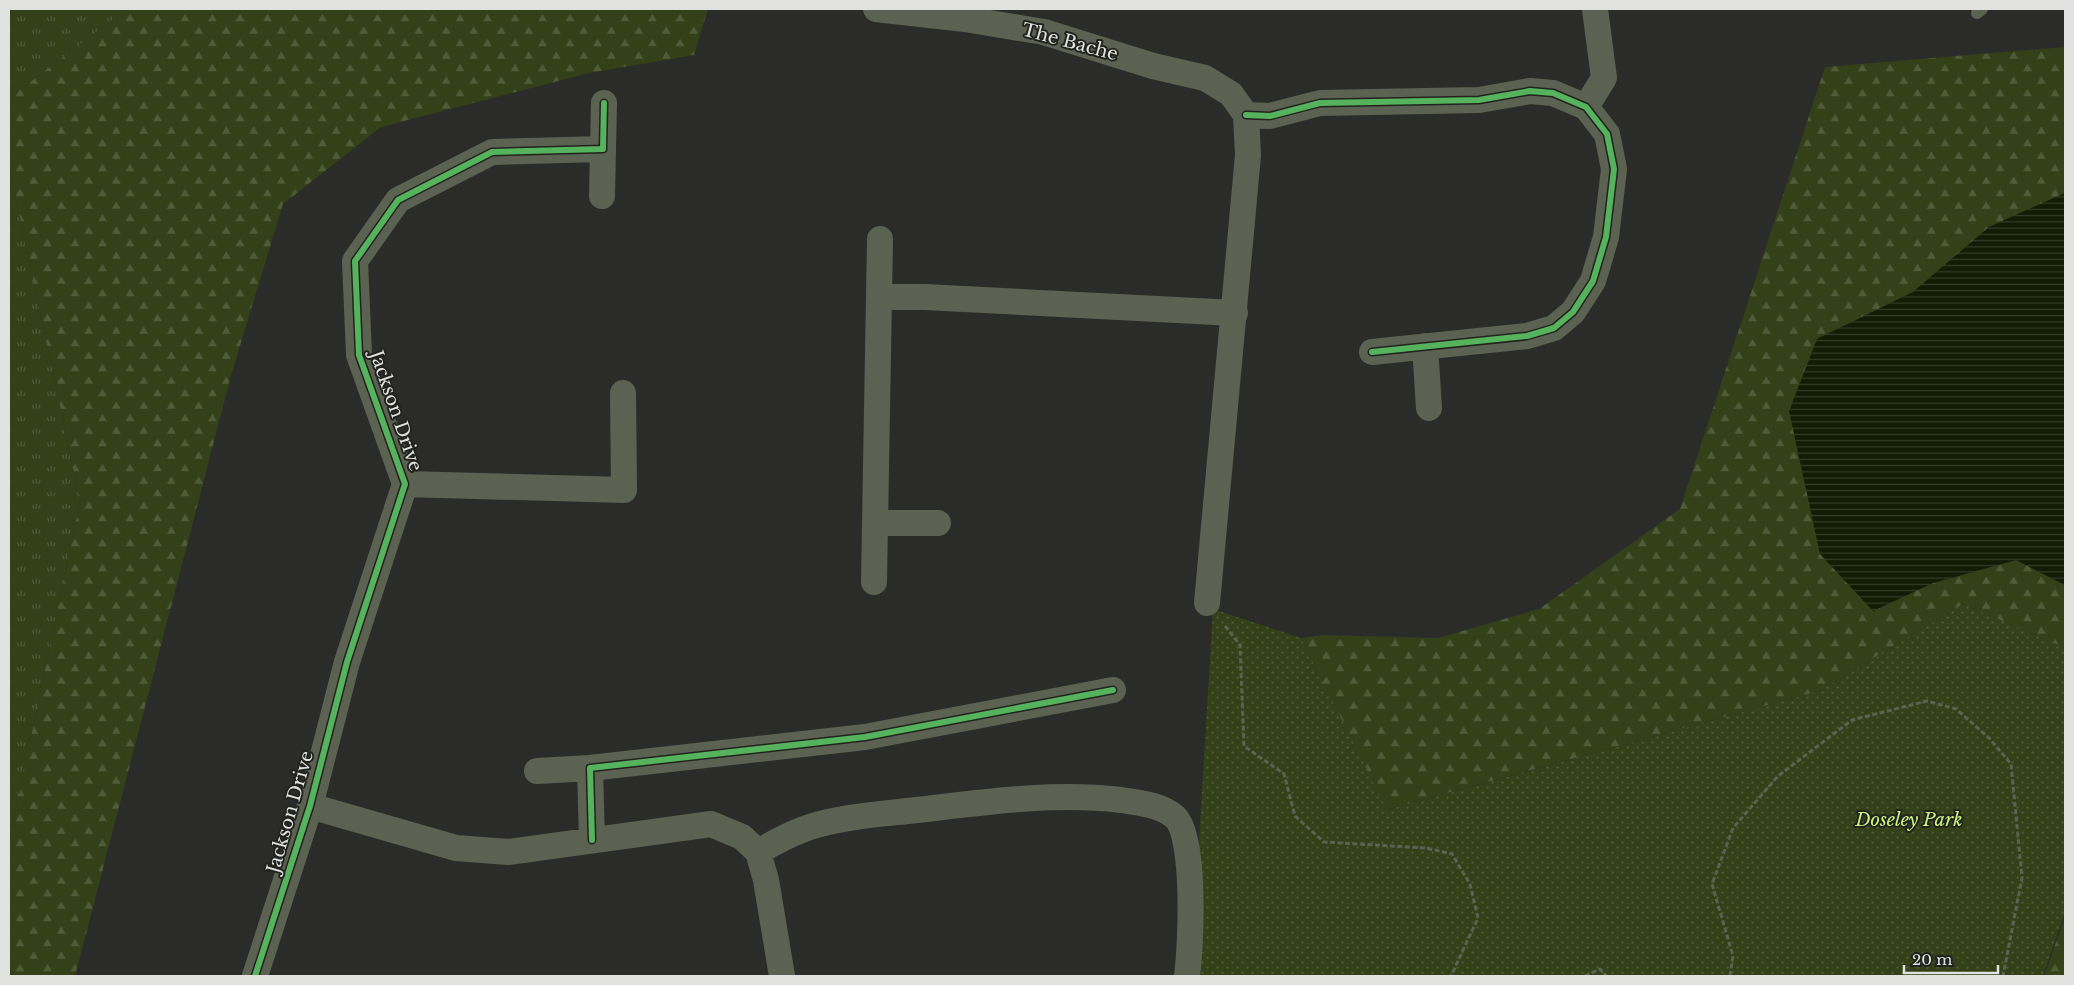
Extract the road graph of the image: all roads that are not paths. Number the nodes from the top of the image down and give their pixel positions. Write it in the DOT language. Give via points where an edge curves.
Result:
graph roads {
  1 [pos="876,9"];
  2 [pos="1595,9"];
  3 [pos="604,103"];
  4 [pos="1586,107"];
  5 [pos="1246,116"];
  6 [pos="604,149"];
  7 [pos="602,196"];
  8 [pos="880,239"];
  9 [pos="880,298"];
  10 [pos="1236,313"];
  11 [pos="1425,346"];
  12 [pos="1372,352"];
  13 [pos="623,393"];
  14 [pos="1429,408"];
  15 [pos="405,484"];
  16 [pos="876,523"];
  17 [pos="938,523"];
  18 [pos="874,582"];
  19 [pos="1207,603"];
  20 [pos="1113,690"];
  21 [pos="590,768"];
  22 [pos="537,771"];
  23 [pos="310,806"];
  24 [pos="592,840"];
  25 [pos="758,852"];
  26 [pos="1188,968"];
  27 [pos="255,976"];
  28 [pos="782,976"];
  1 -- 5 [label="street, The Bache" via="1044,32 1153,66 1205,78 1231,94"];
  2 -- 4 [label="street" via="1604,78"];
  3 -- 6 [label="street"];
  4 -- 5 [label="street" via="1554,93 1530,91 1479,100 1320,103 1270,116"];
  4 -- 11 [label="street" via="1607,134 1614,169 1606,237 1594,281 1573,312 1554,328 1527,336"];
  5 -- 10 [label="street" via="1248,155"];
  6 -- 7 [label="street"];
  6 -- 15 [label="street, Jackson Drive" via="492,152 398,200 354,261 359,355"];
  8 -- 9 [label="street"];
  9 -- 10 [label="street" via="925,297"];
  9 -- 16 [label="street"];
  10 -- 19 [label="street"];
  11 -- 12 [label="street"];
  11 -- 14 [label="street"];
  13 -- 15 [label="street" via="624,490"];
  15 -- 23 [label="street, Jackson Drive" via="347,662"];
  16 -- 17 [label="street"];
  16 -- 18 [label="street"];
  20 -- 21 [label="street" via="865,737"];
  21 -- 22 [label="street"];
  21 -- 24 [label="street"];
  23 -- 24 [label="street, Jackson Drive" via="456,848 508,852"];
  23 -- 27 [label="street, Jackson Drive"];
  24 -- 25 [label="street, Jackson Drive" via="711,824 742,837"];
  25 -- 26 [label="street" via="783,837 813,826 1026,797 1084,796 1161,808 1176,818 1183,829 1189,857"];
  25 -- 28 [label="street" via="766,880"];
}
